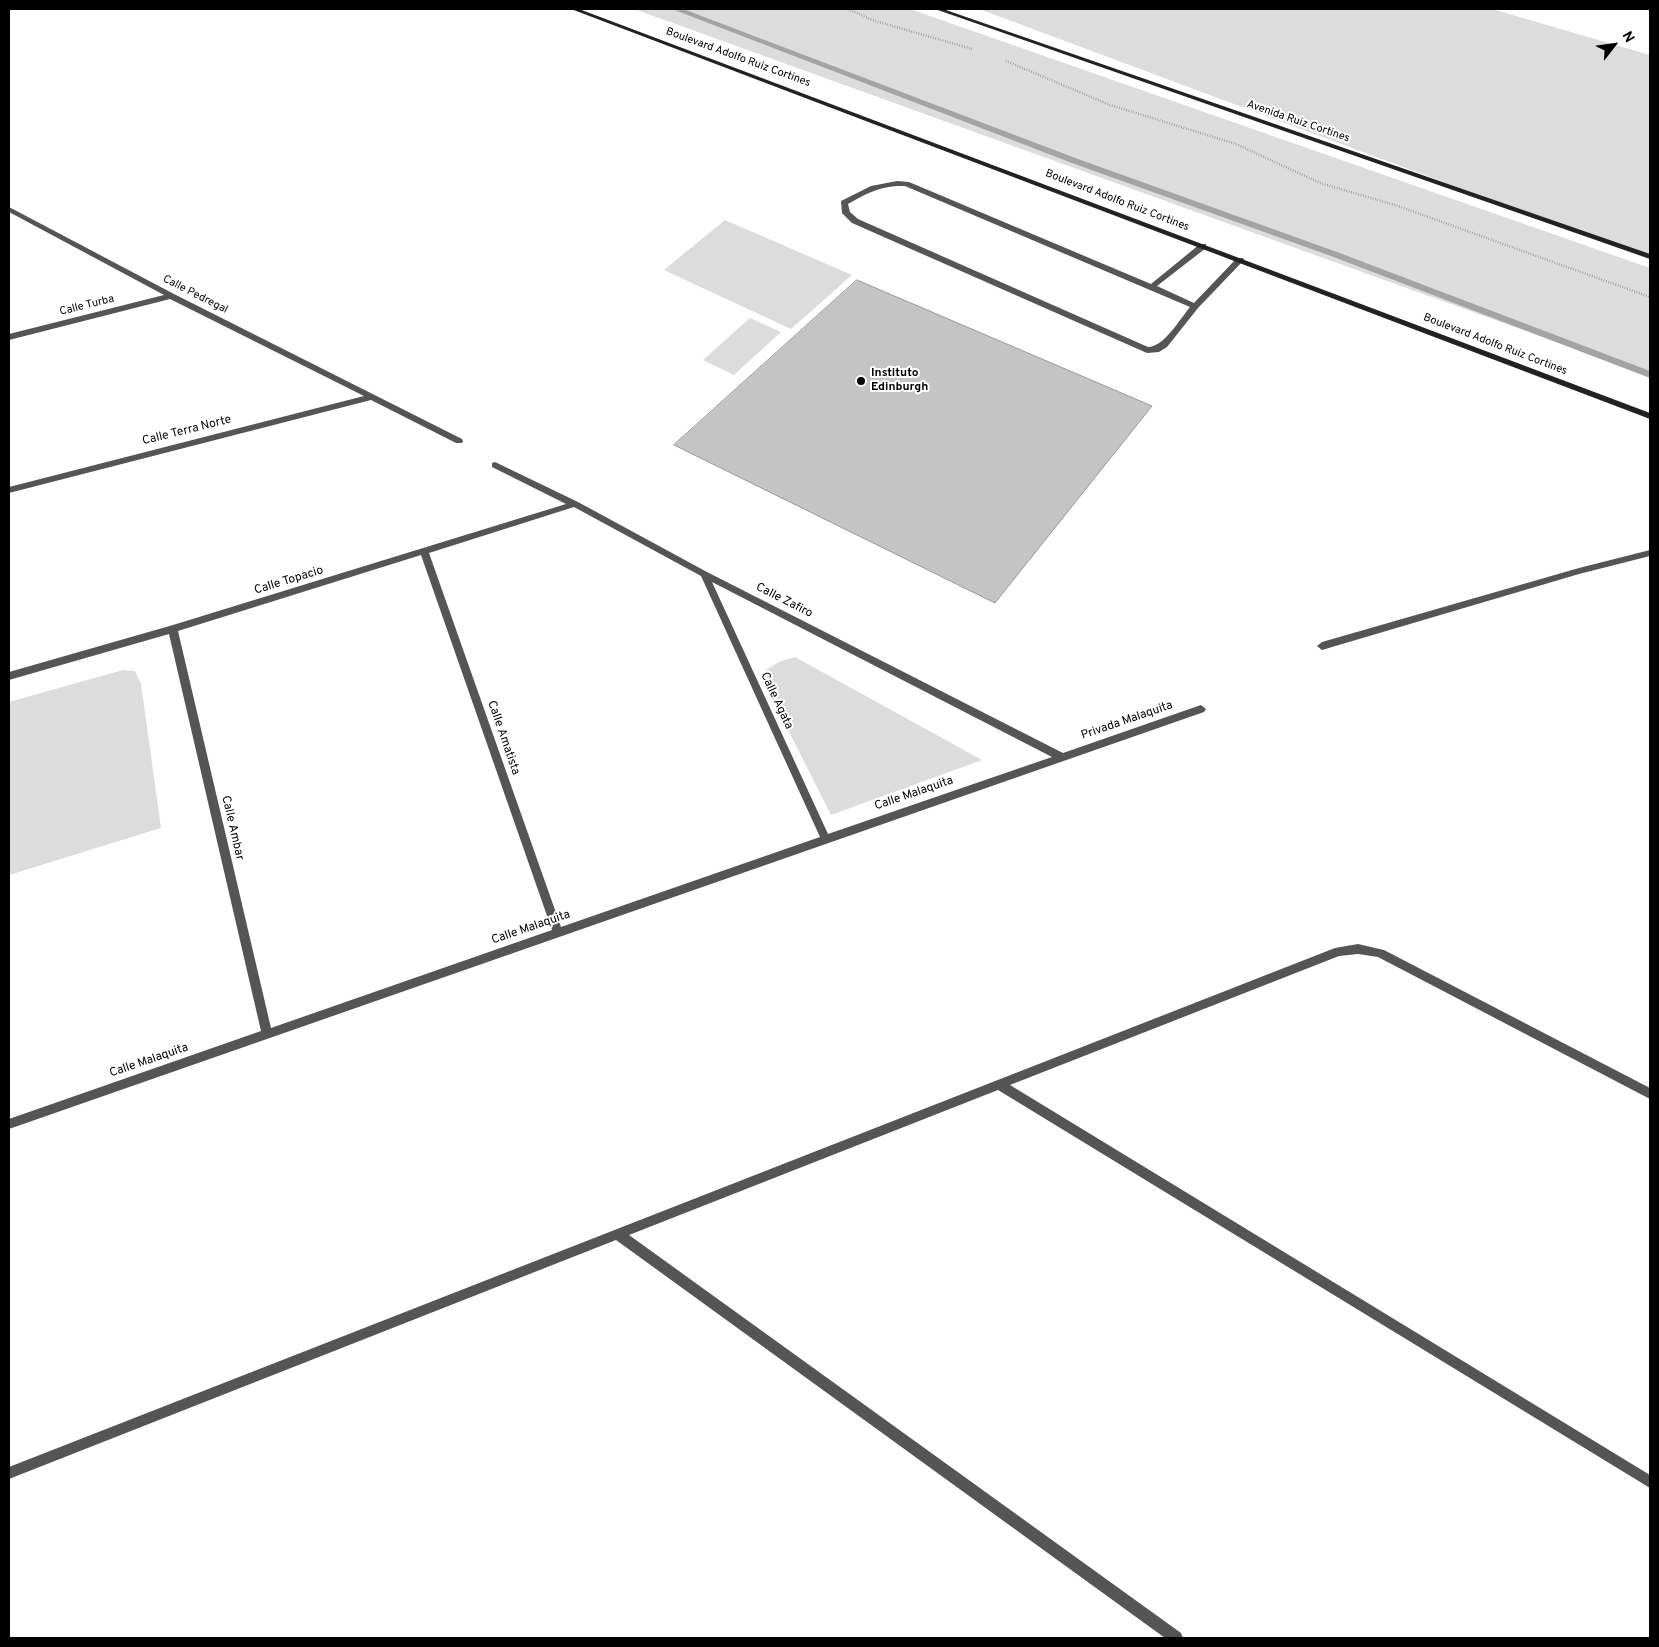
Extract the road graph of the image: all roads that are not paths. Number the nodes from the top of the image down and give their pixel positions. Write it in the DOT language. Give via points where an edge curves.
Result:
graph roads {
  1 [pos="574,9"];
  2 [pos="938,9"];
  3 [pos="9,209"];
  4 [pos="1203,246"];
  5 [pos="1650,258"];
  6 [pos="1240,260"];
  7 [pos="1152,287"];
  8 [pos="171,296"];
  9 [pos="1195,306"];
  10 [pos="9,338"];
  11 [pos="372,397"];
  12 [pos="1650,416"];
  13 [pos="459,441"];
  14 [pos="495,465"];
  15 [pos="9,490"];
  16 [pos="575,504"];
  17 [pos="424,552"];
  18 [pos="1650,553"];
  19 [pos="704,574"];
  20 [pos="173,629"];
  21 [pos="1322,646"];
  22 [pos="9,676"];
  23 [pos="1200,709"];
  24 [pos="1062,757"];
  25 [pos="825,838"];
  26 [pos="558,932"];
  27 [pos="267,1034"];
  28 [pos="999,1085"];
  29 [pos="1650,1094"];
  30 [pos="9,1124"];
  31 [pos="617,1234"];
  32 [pos="9,1474"];
  33 [pos="1650,1482"];
  34 [pos="1176,1638"];
  1 -- 4 [label="main road, Boulevard Adolfo Ruiz Cortines"];
  2 -- 5 [label="main road, Avenida Ruiz Cortines"];
  3 -- 8 [label="street, Calle Pedregal"];
  4 -- 6 [label="main road, Boulevard Adolfo Ruiz Cortines"];
  4 -- 7 [label="street"];
  6 -- 9 [label="street"];
  6 -- 12 [label="main road, Boulevard Adolfo Ruiz Cortines"];
  7 -- 9 [label="street"];
  7 -- 9 [label="street" via="906,184 891,182 876,186 844,203 846,213 855,221 1146,350 1156,350 1164,345"];
  8 -- 10 [label="street, Calle Turba"];
  8 -- 11 [label="street, Calle Pedregal"];
  11 -- 13 [label="street, Calle Pedregal"];
  11 -- 15 [label="street, Calle Terra Norte"];
  14 -- 16 [label="street, Calle Zafiro"];
  16 -- 17 [label="street, Calle Topacio"];
  16 -- 19 [label="street, Calle Zafiro"];
  17 -- 20 [label="street, Calle Topacio"];
  17 -- 26 [label="street, Calle Amatista"];
  18 -- 21 [label="street"];
  19 -- 24 [label="street, Calle Zafiro"];
  19 -- 25 [label="street, Calle Agata"];
  20 -- 22 [label="street, Calle Topacio"];
  20 -- 27 [label="street, Calle Ambar"];
  23 -- 24 [label="street, Privada Malaquita"];
  24 -- 25 [label="street, Calle Malaquita"];
  25 -- 26 [label="street, Calle Malaquita"];
  26 -- 27 [label="street, Calle Malaquita"];
  27 -- 30 [label="street, Calle Malaquita"];
  28 -- 29 [label="street" via="1339,951 1358,949 1380,953"];
  28 -- 31 [label="street"];
  28 -- 33 [label="street"];
  31 -- 32 [label="street"];
  31 -- 34 [label="street"];
}
